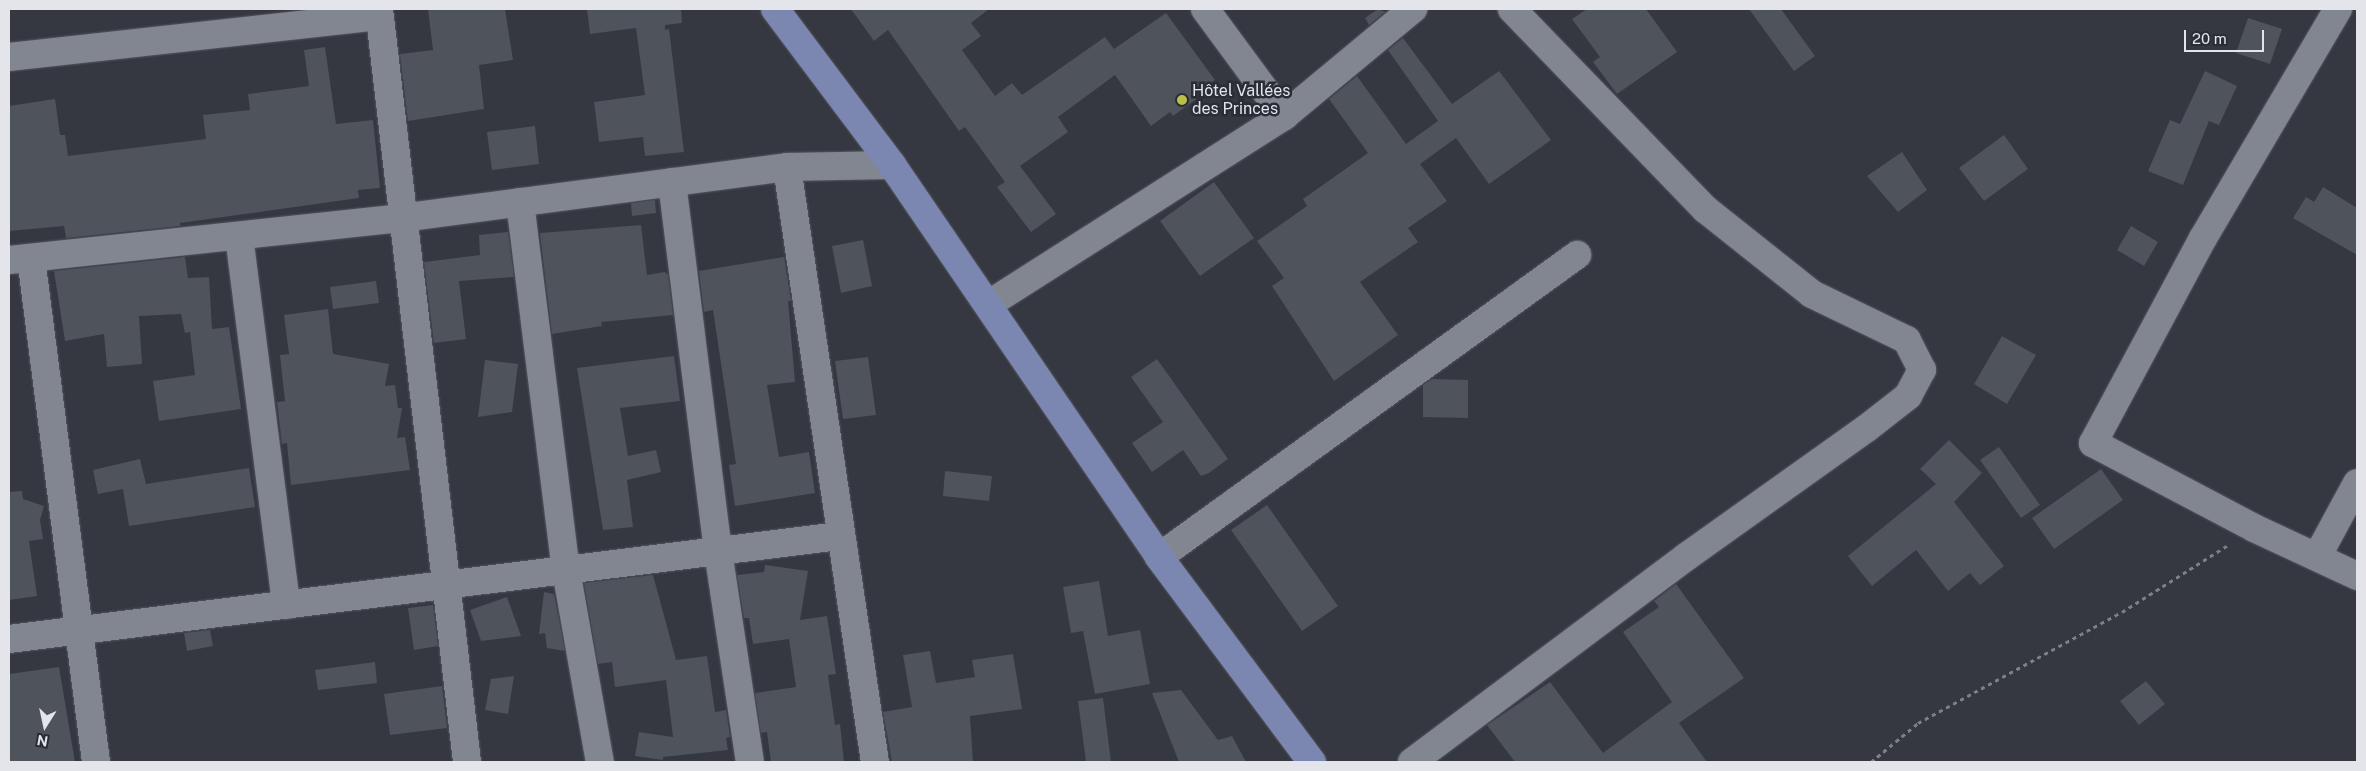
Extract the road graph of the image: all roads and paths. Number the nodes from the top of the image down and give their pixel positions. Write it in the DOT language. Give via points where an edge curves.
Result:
graph roads {
  1 [pos="775,9"];
  2 [pos="1205,9"];
  3 [pos="1413,9"];
  4 [pos="1512,9"];
  5 [pos="2338,9"];
  6 [pos="379,12"];
  7 [pos="9,57"];
  8 [pos="1284,116"];
  9 [pos="892,165"];
  10 [pos="787,167"];
  11 [pos="672,182"];
  12 [pos="520,202"];
  13 [pos="401,218"];
  14 [pos="238,236"];
  15 [pos="1578,255"];
  16 [pos="20,259"];
  17 [pos="989,304"];
  18 [pos="2357,484"];
  19 [pos="2254,528"];
  20 [pos="840,536"];
  21 [pos="718,551"];
  22 [pos="1159,557"];
  23 [pos="2317,557"];
  24 [pos="566,570"];
  25 [pos="2357,576"];
  26 [pos="445,585"];
  27 [pos="286,605"];
  28 [pos="79,631"];
  29 [pos="9,639"];
  30 [pos="96,762"];
  31 [pos="466,762"];
  32 [pos="600,762"];
  33 [pos="750,762"];
  34 [pos="875,762"];
  35 [pos="1312,762"];
  36 [pos="1412,762"];
  37 [pos="1871,762"];
  1 -- 9 [label="main road"];
  2 -- 8 [label="street"];
  3 -- 8 [label="street"];
  4 -- 36 [label="street" via="1705,209 1812,294 1907,340 1922,370 1908,396 1867,428 1686,557"];
  5 -- 19 [label="street" via="2203,238 2093,443"];
  6 -- 7 [label="street"];
  6 -- 13 [label="street"];
  8 -- 17 [label="street"];
  9 -- 10 [label="street"];
  9 -- 17 [label="main road"];
  10 -- 11 [label="street"];
  10 -- 20 [label="street"];
  11 -- 12 [label="street"];
  11 -- 21 [label="street"];
  12 -- 13 [label="street"];
  12 -- 24 [label="street"];
  13 -- 14 [label="street"];
  13 -- 26 [label="street"];
  14 -- 16 [label="street"];
  14 -- 27 [label="street"];
  15 -- 22 [label="street"];
  16 -- 28 [label="street"];
  17 -- 22 [label="main road"];
  18 -- 23 [label="street"];
  19 -- 23 [label="street"];
  19 -- 37 [label="path" via="2122,612 1918,723"];
  20 -- 21 [label="street"];
  20 -- 34 [label="street"];
  21 -- 24 [label="street"];
  21 -- 33 [label="street"];
  22 -- 35 [label="main road"];
  23 -- 25 [label="street"];
  24 -- 26 [label="street"];
  24 -- 32 [label="street"];
  26 -- 27 [label="street"];
  26 -- 31 [label="street"];
  27 -- 28 [label="street"];
  28 -- 29 [label="street"];
  28 -- 30 [label="street"];
}
